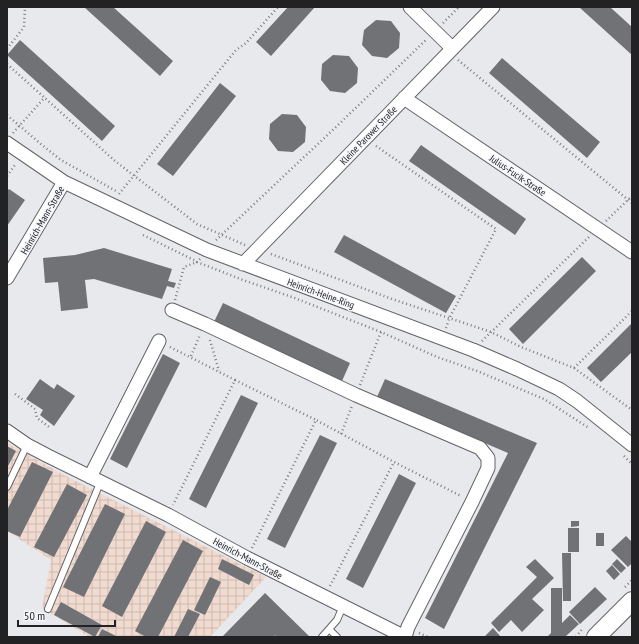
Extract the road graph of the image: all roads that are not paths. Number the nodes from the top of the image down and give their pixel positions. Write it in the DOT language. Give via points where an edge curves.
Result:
graph roads {
  1 [pos="410,7"];
  2 [pos="493,7"];
  3 [pos="450,50"];
  4 [pos="404,98"];
  5 [pos="9,139"];
  6 [pos="64,182"];
  7 [pos="632,252"];
  8 [pos="243,264"];
  9 [pos="7,278"];
  10 [pos="172,310"];
  11 [pos="159,341"];
  12 [pos="7,431"];
  13 [pos="27,445"];
  14 [pos="632,446"];
  15 [pos="95,480"];
  16 [pos="7,487"];
  17 [pos="632,601"];
  18 [pos="343,606"];
  19 [pos="48,610"];
  20 [pos="329,630"];
  21 [pos="601,635"];
  22 [pos="322,637"];
  23 [pos="338,637"];
  24 [pos="405,637"];
  1 -- 3 [label="street"];
  2 -- 3 [label="street, Kleine Parower Straße"];
  3 -- 4 [label="street, Kleine Parower Straße"];
  4 -- 7 [label="street, Julius-Fucik-Straße"];
  4 -- 8 [label="street, Kleine Parower Straße"];
  5 -- 6 [label="street, Heinrich-Heine-Ring"];
  6 -- 8 [label="street, Heinrich-Heine-Ring" via="207,250"];
  6 -- 9 [label="street, Heinrich-Mann-Straße"];
  8 -- 14 [label="street, Heinrich-Heine-Ring" via="517,368 577,401"];
  10 -- 24 [label="street" via="356,395 480,448 488,458 488,468"];
  11 -- 15 [label="street"];
  12 -- 13 [label="street, Heinrich-Mann-Straße"];
  13 -- 15 [label="street, Heinrich-Mann-Straße"];
  13 -- 16 [label="lane"];
  15 -- 18 [label="street, Heinrich-Mann-Straße"];
  15 -- 19 [label="lane"];
  17 -- 21 [label="main road"];
  18 -- 20 [label="lane"];
  18 -- 24 [label="street, Heinrich-Mann-Straße"];
  20 -- 22 [label="lane"];
  20 -- 23 [label="lane"];
}
